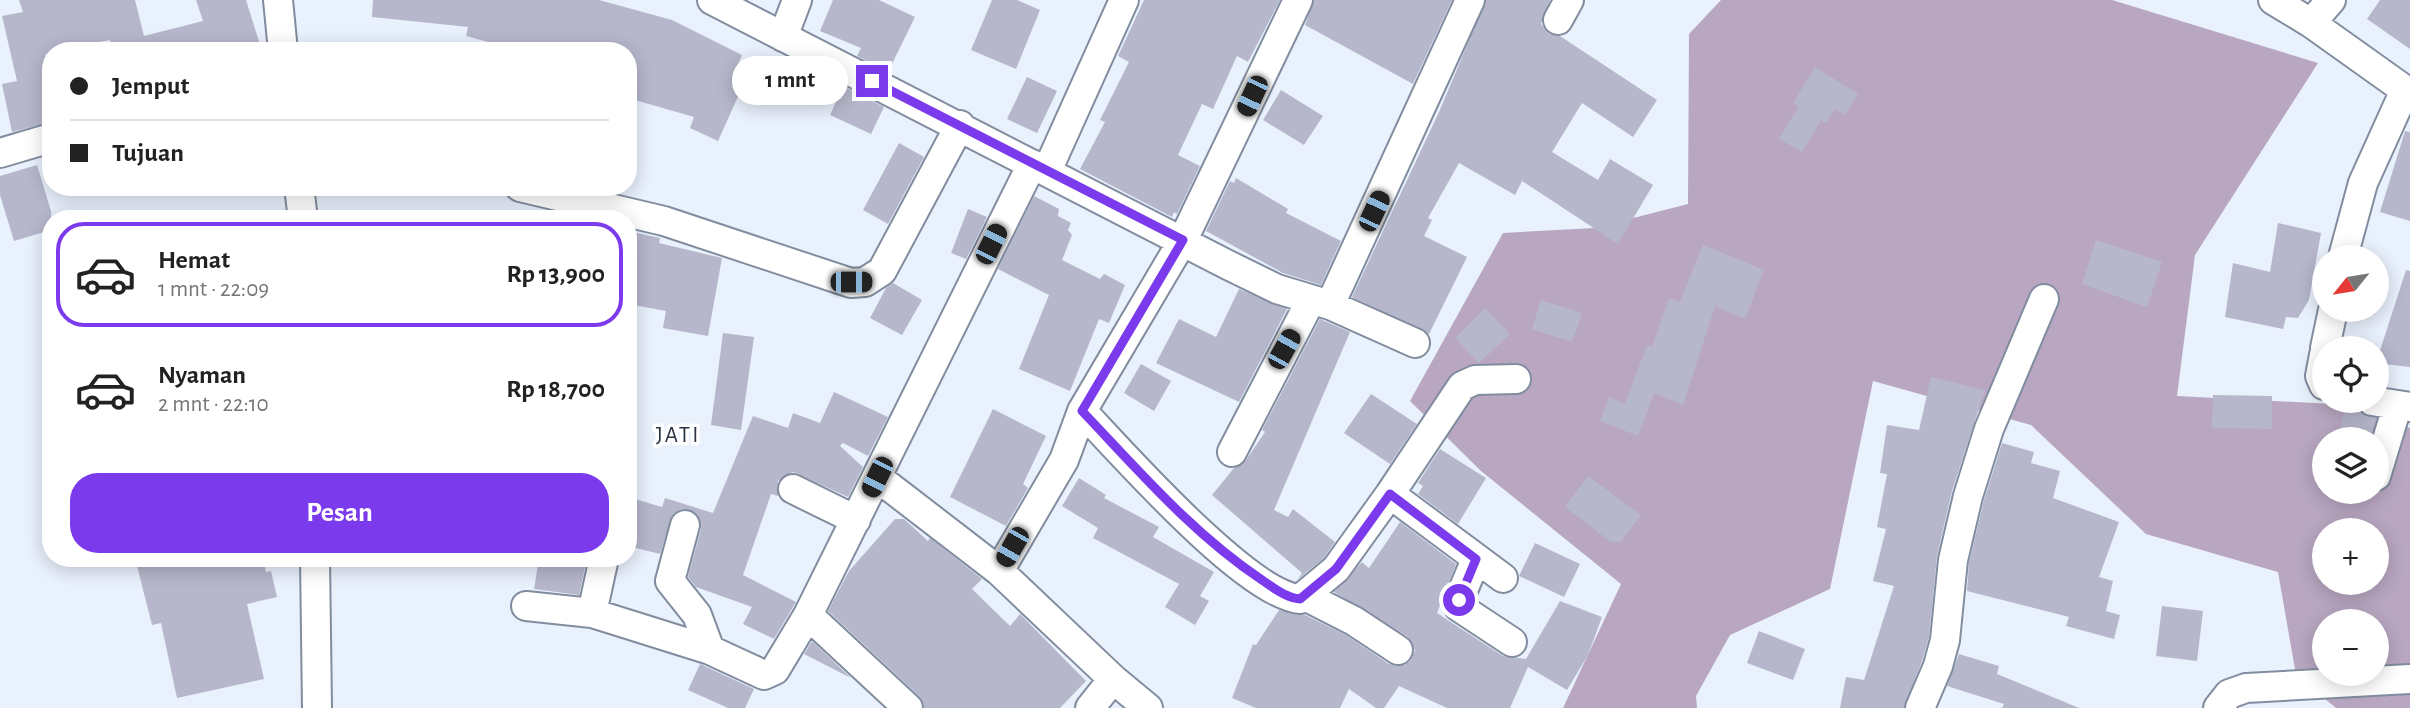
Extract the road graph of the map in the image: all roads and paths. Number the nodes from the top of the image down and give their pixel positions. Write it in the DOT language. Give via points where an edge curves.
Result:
graph roads {
  1 [pos="278,0"];
  2 [pos="712,0"];
  3 [pos="797,0"];
  4 [pos="1124,0"];
  5 [pos="1298,0"];
  6 [pos="1470,0"];
  7 [pos="2273,0"];
  8 [pos="2331,0"];
  9 [pos="2311,23"];
  10 [pos="783,37"];
  11 [pos="282,42"];
  12 [pos="2407,86"];
  13 [pos="960,125"];
  14 [pos="42,141"];
  15 [pos="0,153"];
  16 [pos="1039,168"];
  17 [pos="558,196"];
  18 [pos="617,210"];
  19 [pos="637,215"];
  20 [pos="1183,240"];
  21 [pos="2346,245"];
  22 [pos="2044,299"];
  23 [pos="1321,302"];
  24 [pos="1415,343"];
  25 [pos="1516,379"];
  26 [pos="2393,405"];
  27 [pos="1082,411"];
  28 [pos="2388,427"];
  29 [pos="1232,452"];
  30 [pos="877,477"];
  31 [pos="793,489"];
  32 [pos="1390,494"];
  33 [pos="856,520"];
  34 [pos="685,525"];
  35 [pos="1476,559"];
  36 [pos="315,567"];
  37 [pos="602,567"];
  38 [pos="999,571"];
  39 [pos="1503,578"];
  40 [pos="1305,596"];
  41 [pos="526,606"];
  42 [pos="592,613"];
  43 [pos="808,615"];
  44 [pos="1513,642"];
  45 [pos="710,650"];
  46 [pos="1398,650"];
  47 [pos="2410,679"];
  48 [pos="1113,680"];
  49 [pos="317,708"];
  50 [pos="908,708"];
  51 [pos="1090,708"];
  52 [pos="1148,708"];
  53 [pos="1920,708"];
  54 [pos="2218,708"];
  1 -- 11 [label="street"];
  2 -- 10 [label="street"];
  3 -- 10 [label="street"];
  4 -- 16 [label="street"];
  5 -- 20 [label="street"];
  6 -- 23 [label="street"];
  7 -- 9 [label="street"];
  8 -- 9 [label="street"];
  9 -- 12 [label="street"];
  10 -- 13 [label="street"];
  12 -- 21 [label="street" via="2363,183"];
  13 -- 16 [label="street"];
  13 -- 19 [label="street" via="882,271 865,282 851,282"];
  14 -- 15 [label="street"];
  16 -- 20 [label="street"];
  16 -- 30 [label="street"];
  17 -- 18 [label="street"];
  20 -- 23 [label="street" via="1277,289"];
  20 -- 27 [label="street"];
  22 -- 53 [label="street" via="1989,429 1968,496 1953,560 1945,640"];
  23 -- 24 [label="street"];
  23 -- 29 [label="street"];
  25 -- 32 [label="street" via="1475,380 1462,386"];
  26 -- 28 [label="street"];
  27 -- 38 [label="street" via="1064,460"];
  27 -- 40 [label="street" via="1185,519 1231,559 1288,596"];
  30 -- 33 [label="street"];
  30 -- 38 [label="street"];
  31 -- 33 [label="street"];
  32 -- 35 [label="street"];
  32 -- 40 [label="street" via="1336,569"];
  33 -- 43 [label="street"];
  34 -- 45 [label="street" via="670,582 697,615"];
  35 -- 39 [label="street"];
  35 -- 44 [label="street" via="1460,607"];
  36 -- 49 [label="street"];
  37 -- 42 [label="street"];
  38 -- 48 [label="street"];
  40 -- 46 [label="street"];
  41 -- 42 [label="street"];
  42 -- 45 [label="street"];
  43 -- 45 [label="street" via="768,675"];
  43 -- 50 [label="street"];
  47 -- 54 [label="street" via="2246,688 2229,694"];
  48 -- 51 [label="street"];
  48 -- 52 [label="street"];
}
